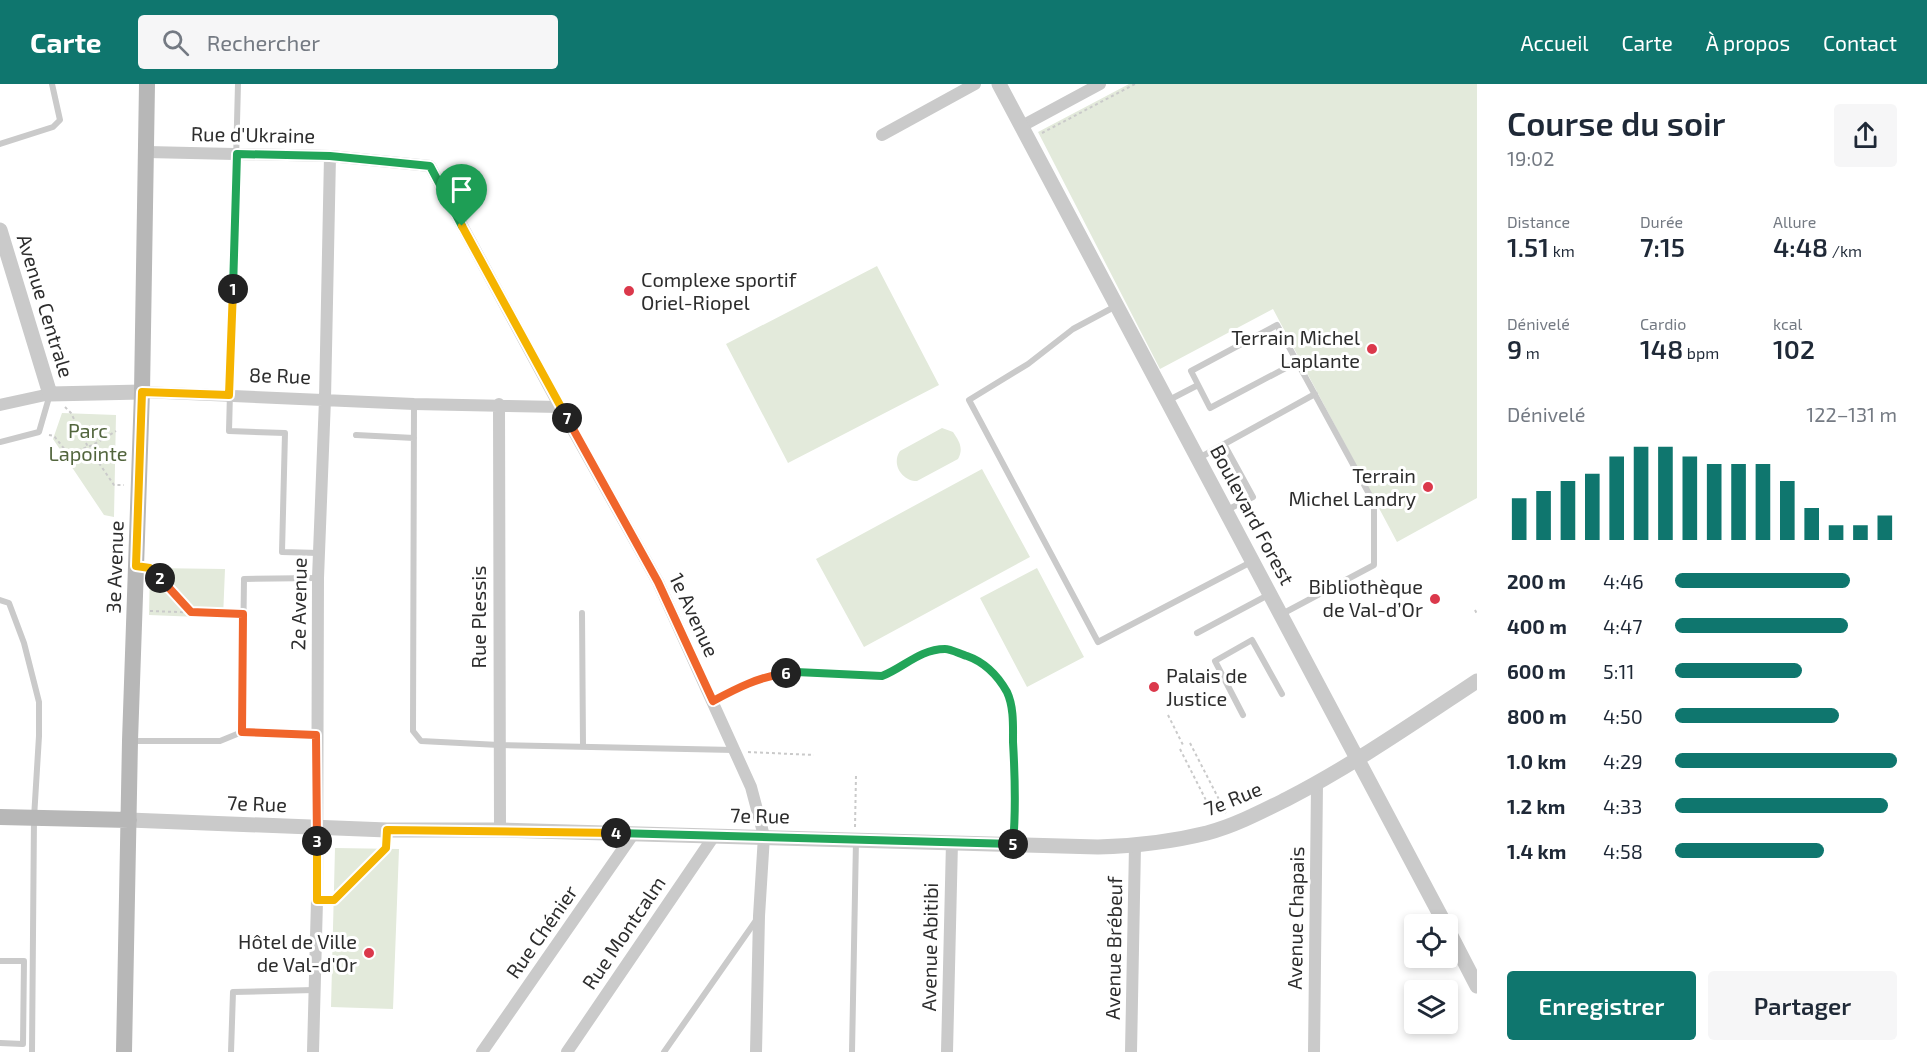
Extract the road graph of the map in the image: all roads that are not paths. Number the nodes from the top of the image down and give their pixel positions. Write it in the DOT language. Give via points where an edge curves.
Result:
graph roads {
  1 [pos="52,84"];
  2 [pos="147,84"];
  3 [pos="238,84"];
  4 [pos="975,84"];
  5 [pos="999,84"];
  6 [pos="1100,84"];
  7 [pos="1026,133"];
  8 [pos="882,135"];
  9 [pos="0,144"];
  10 [pos="147,152"];
  11 [pos="237,154"];
  12 [pos="330,156"];
  13 [pos="430,166"];
  14 [pos="0,230"];
  15 [pos="1116,306"];
  16 [pos="1297,362"];
  17 [pos="1198,385"];
  18 [pos="142,392"];
  19 [pos="50,394"];
  20 [pos="1315,394"];
  21 [pos="229,395"];
  22 [pos="325,399"];
  23 [pos="1168,401"];
  24 [pos="414,404"];
  25 [pos="0,405"];
  26 [pos="499,405"];
  27 [pos="560,407"];
  28 [pos="356,435"];
  29 [pos="414,438"];
  30 [pos="0,442"];
  31 [pos="1224,444"];
  32 [pos="1198,458"];
  33 [pos="1226,510"];
  34 [pos="319,553"];
  35 [pos="1253,561"];
  36 [pos="318,578"];
  37 [pos="1271,594"];
  38 [pos="0,600"];
  39 [pos="582,613"];
  40 [pos="1281,614"];
  41 [pos="1197,633"];
  42 [pos="1477,681"];
  43 [pos="1282,694"];
  44 [pos="713,701"];
  45 [pos="1243,715"];
  46 [pos="242,732"];
  47 [pos="316,735"];
  48 [pos="130,741"];
  49 [pos="499,745"];
  50 [pos="583,746"];
  51 [pos="735,750"];
  52 [pos="1359,759"];
  53 [pos="1317,784"];
  54 [pos="0,817"];
  55 [pos="34,818"];
  56 [pos="129,820"];
  57 [pos="316,827"];
  58 [pos="500,830"];
  59 [pos="634,833"];
  60 [pos="714,836"];
  61 [pos="764,837"];
  62 [pos="856,839"];
  63 [pos="952,842"];
  64 [pos="1013,844"];
  65 [pos="1135,846"];
  66 [pos="1439,914"];
  67 [pos="759,916"];
  68 [pos="1458,949"];
  69 [pos="0,961"];
  70 [pos="1477,986"];
  71 [pos="314,990"];
  72 [pos="0,1043"];
  73 [pos="32,1052"];
  74 [pos="124,1052"];
  75 [pos="231,1052"];
  76 [pos="313,1052"];
  77 [pos="482,1052"];
  78 [pos="567,1052"];
  79 [pos="664,1052"];
  80 [pos="756,1052"];
  81 [pos="852,1052"];
  82 [pos="947,1052"];
  83 [pos="1131,1052"];
  84 [pos="1314,1052"];
  1 -- 9 [label="lane" via="58,124"];
  2 -- 10 [label="main road, 3e Avenue"];
  3 -- 11 [label="lane"];
  4 -- 8 [label="street"];
  5 -- 7 [label="street, Boulevard Forest"];
  6 -- 7 [label="street"];
  7 -- 15 [label="street, Boulevard Forest"];
  10 -- 11 [label="street, Rue d'Ukraine"];
  10 -- 18 [label="main road, 3e Avenue"];
  11 -- 12 [label="street, Rue d'Ukraine"];
  11 -- 21 [label="lane"];
  12 -- 13 [label="street, Rue d'Ukraine"];
  12 -- 22 [label="street, 2e Avenue"];
  13 -- 27 [label="street, 1e Avenue"];
  14 -- 19 [label="street, Avenue Centrale"];
  15 -- 23 [label="street, Boulevard Forest"];
  15 -- 35 [label="lane" via="1073,329 1028,364 969,400 1098,642"];
  16 -- 17 [label="lane" via="1210,408"];
  16 -- 17 [label="lane" via="1277,326 1191,371"];
  16 -- 20 [label="lane"];
  17 -- 23 [label="lane"];
  18 -- 19 [label="street, 8e Rue"];
  18 -- 21 [label="street, 8e Rue"];
  18 -- 48 [label="main road, 3e Avenue"];
  19 -- 25 [label="street, 8e Rue"];
  19 -- 30 [label="lane" via="39,432"];
  20 -- 31 [label="lane"];
  20 -- 40 [label="lane" via="1374,502 1374,565"];
  21 -- 22 [label="street, 8e Rue"];
  21 -- 34 [label="lane" via="229,431 285,433 282,552"];
  22 -- 24 [label="street, 8e Rue"];
  22 -- 34 [label="street, 2e Avenue"];
  23 -- 32 [label="street, Boulevard Forest"];
  24 -- 26 [label="street, 8e Rue"];
  24 -- 29 [label="lane"];
  26 -- 27 [label="street, 8e Rue"];
  26 -- 49 [label="street, Rue Plessis"];
  27 -- 44 [label="street, 1e Avenue" via="658,582"];
  28 -- 29 [label="lane"];
  29 -- 49 [label="lane" via="412,731 421,741"];
  31 -- 32 [label="lane"];
  31 -- 33 [label="lane" via="1253,497"];
  32 -- 33 [label="street, Boulevard Forest"];
  33 -- 35 [label="street, Boulevard Forest"];
  34 -- 36 [label="street, 2e Avenue"];
  35 -- 37 [label="street, Boulevard Forest"];
  36 -- 46 [label="lane" via="244,579"];
  36 -- 47 [label="street, 2e Avenue"];
  37 -- 40 [label="street, Boulevard Forest"];
  37 -- 41 [label="lane"];
  38 -- 55 [label="lane" via="9,603 39,702"];
  39 -- 50 [label="lane"];
  40 -- 52 [label="street, Boulevard Forest"];
  42 -- 52 [label="street, 7e Rue"];
  43 -- 45 [label="lane" via="1252,640 1215,661"];
  44 -- 51 [label="street, 1e Avenue"];
  44 -- 64 [label="lane" via="768,676 796,672 882,676 925,653 946,649 977,660 992,672 1012,708 1016,791"];
  46 -- 47 [label="lane"];
  46 -- 48 [label="lane" via="220,741"];
  47 -- 57 [label="street, 2e Avenue"];
  48 -- 56 [label="main road, 3e Avenue"];
  49 -- 50 [label="lane"];
  49 -- 58 [label="street, Rue Plessis"];
  50 -- 51 [label="lane"];
  51 -- 61 [label="street, 1e Avenue" via="757,803"];
  52 -- 53 [label="street, 7e Rue"];
  52 -- 66 [label="street, Boulevard Forest"];
  53 -- 65 [label="street, 7e Rue" via="1259,814 1208,833"];
  53 -- 84 [label="street, Avenue Chapais"];
  54 -- 55 [label="main road, 7e Rue"];
  55 -- 56 [label="main road, 7e Rue"];
  55 -- 73 [label="lane"];
  56 -- 57 [label="street, 7e Rue"];
  56 -- 74 [label="main road, 3e Avenue"];
  57 -- 58 [label="street, 7e Rue"];
  57 -- 71 [label="street, 2e Avenue"];
  58 -- 59 [label="street, 7e Rue"];
  59 -- 60 [label="street, 7e Rue"];
  59 -- 77 [label="street, Rue Chénier"];
  60 -- 61 [label="street, 7e Rue"];
  60 -- 78 [label="street, Rue Montcalm"];
  61 -- 62 [label="street, 7e Rue"];
  61 -- 67 [label="street, 1e Avenue"];
  62 -- 63 [label="street, 7e Rue"];
  62 -- 81 [label="lane"];
  63 -- 64 [label="street, 7e Rue"];
  63 -- 82 [label="street, Avenue Abitibi"];
  64 -- 65 [label="street, 7e Rue"];
  65 -- 83 [label="street, Avenue Brébeuf"];
  67 -- 79 [label="lane"];
  67 -- 80 [label="street, 1e Avenue"];
  68 -- 70 [label="street"];
  69 -- 72 [label="lane" via="24,961 23,1044"];
  71 -- 75 [label="lane" via="232,992"];
  71 -- 76 [label="street, 2e Avenue"];
}
